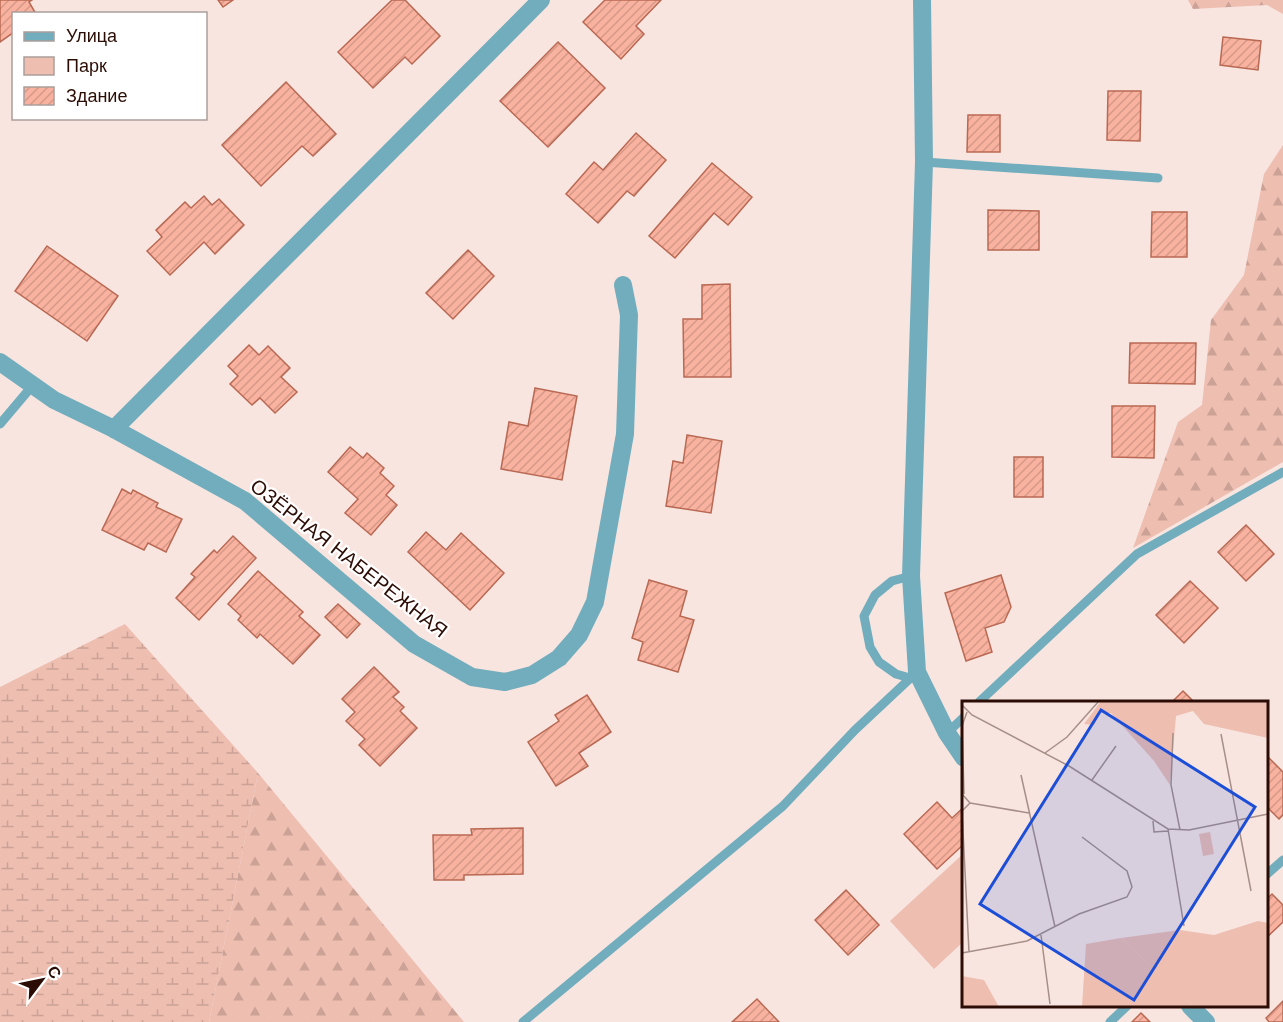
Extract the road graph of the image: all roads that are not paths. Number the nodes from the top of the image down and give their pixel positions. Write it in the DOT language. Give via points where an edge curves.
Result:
graph roads {
  1 [pos="541,0"];
  2 [pos="922,0"];
  3 [pos="924,162"];
  4 [pos="1158,178"];
  5 [pos="623,285"];
  6 [pos="0,362"];
  7 [pos="33,385"];
  8 [pos="0,424"];
  9 [pos="114,429"];
  10 [pos="1283,472"];
  11 [pos="911,576"];
  12 [pos="916,676"];
  13 [pos="980,701"];
  14 [pos="962,718"];
  15 [pos="947,733"];
  16 [pos="962,756"];
  17 [pos="1283,860"];
  18 [pos="1268,873"];
  19 [pos="1125,1007"];
  20 [pos="1192,1007"];
  21 [pos="523,1022"];
  22 [pos="1110,1022"];
  23 [pos="1206,1022"];
  1 -- 9 [label="street"];
  2 -- 3 [label="street"];
  3 -- 4 [label="lane"];
  3 -- 11 [label="street"];
  5 -- 9 [label="street, ОЗЁРНАЯ НАБЕРЕЖНАЯ" via="629,315 625,434 595,602 579,635 559,658 532,675 505,682 472,677 414,644 245,501"];
  6 -- 7 [label="street, ОЗЁРНАЯ НАБЕРЕЖНАЯ"];
  7 -- 8 [label="lane"];
  7 -- 9 [label="street, ОЗЁРНАЯ НАБЕРЕЖНАЯ" via="54,400"];
  10 -- 13 [label="lane" via="1137,554"];
  11 -- 12 [label="street"];
  11 -- 12 [label="lane" via="892,582 875,595 864,616 870,647 879,662 896,674"];
  12 -- 15 [label="street"];
  12 -- 21 [label="lane" via="855,730 783,806"];
  14 -- 15 [label="lane"];
  15 -- 16 [label="street"];
  17 -- 18 [label="lane"];
  19 -- 22 [label="lane"];
  20 -- 23 [label="street"];
}
